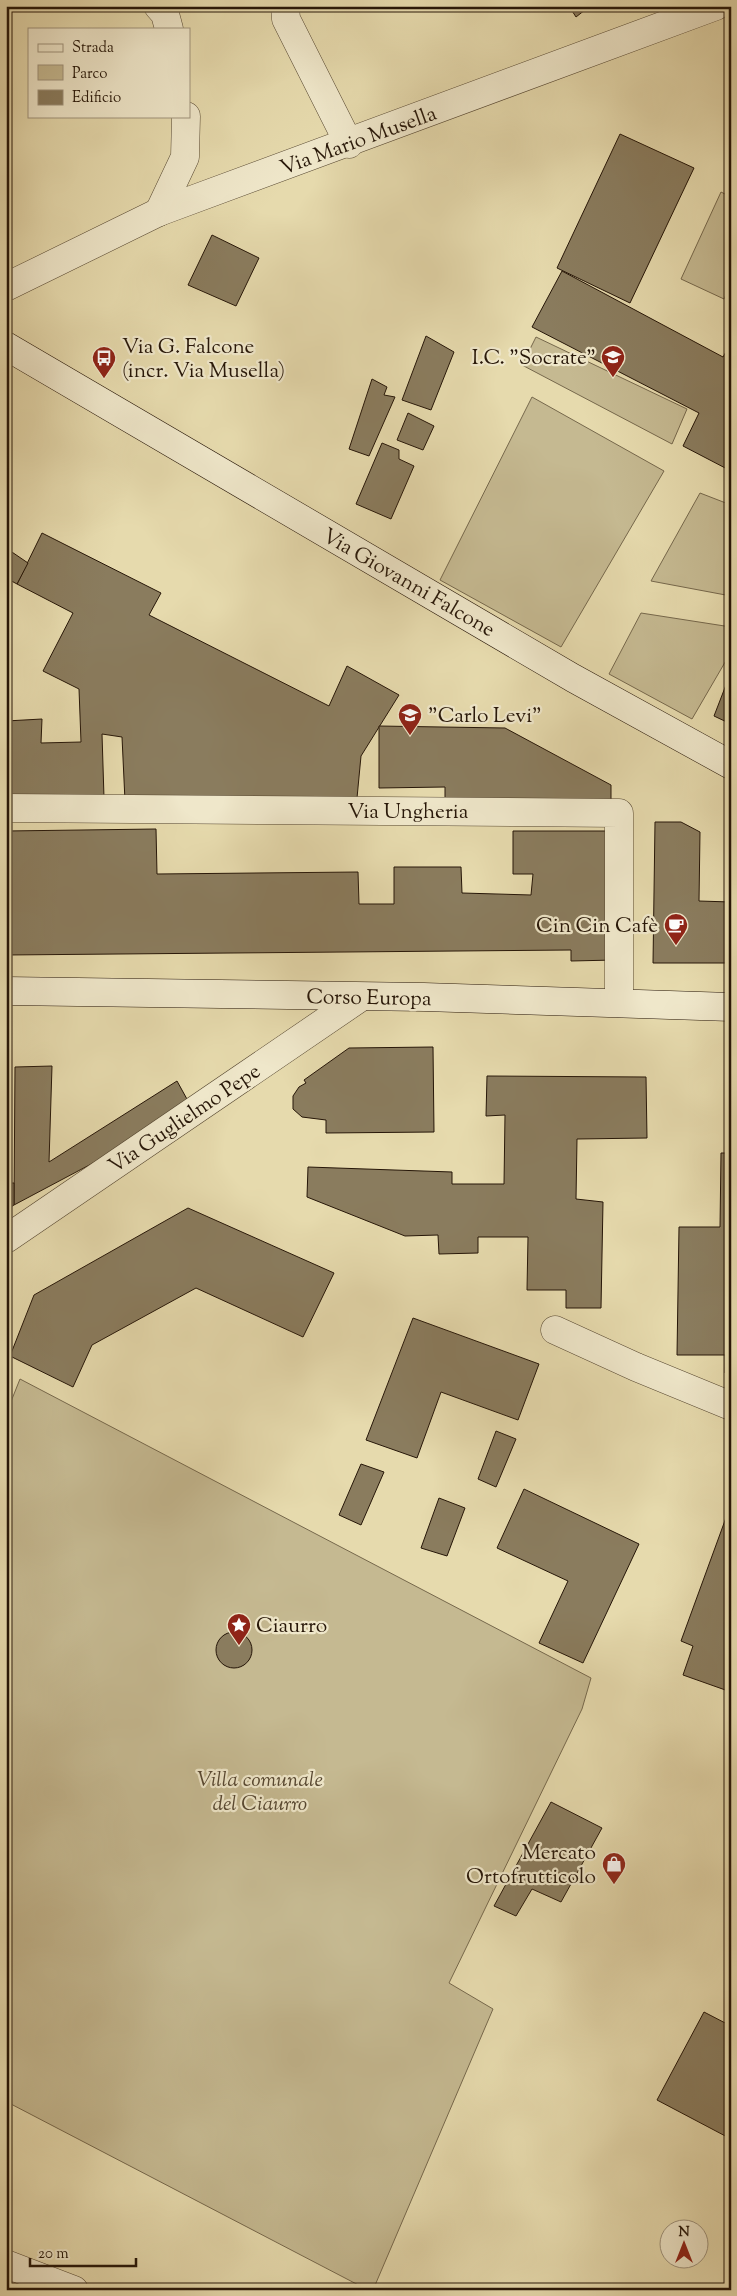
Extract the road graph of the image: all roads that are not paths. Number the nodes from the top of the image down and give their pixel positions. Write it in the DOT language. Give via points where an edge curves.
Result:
graph roads {
  1 [pos="158,6"];
  2 [pos="285,6"];
  3 [pos="716,6"];
  4 [pos="169,28"];
  5 [pos="186,118"];
  6 [pos="349,144"];
  7 [pos="159,212"];
  8 [pos="6,287"];
  9 [pos="6,346"];
  10 [pos="731,765"];
  11 [pos="6,808"];
  12 [pos="6,991"];
  13 [pos="361,997"];
  14 [pos="619,1003"];
  15 [pos="731,1007"];
  16 [pos="6,1239"];
  17 [pos="555,1330"];
  18 [pos="731,1406"];
  19 [pos="6,2264"];
  20 [pos="6,2272"];
  21 [pos="13,2290"];
  22 [pos="74,2290"];
  1 -- 4 [label="street" via="165,14"];
  2 -- 6 [label="street" via="286,19"];
  3 -- 6 [label="street, Via Mario Musella"];
  5 -- 7 [label="street" via="185,157"];
  6 -- 7 [label="street, Via Mario Musella"];
  7 -- 8 [label="street, Via Mario Musella"];
  9 -- 10 [label="street, Via Giovanni Falcone" via="573,678"];
  11 -- 14 [label="street, Via Ungheria" via="619,813"];
  12 -- 13 [label="street, Corso Europa"];
  13 -- 14 [label="street, Corso Europa"];
  13 -- 16 [label="street, Via Guglielmo Pepe"];
  14 -- 15 [label="street, Corso Europa"];
  17 -- 18 [label="street"];
  19 -- 22 [label="street"];
  20 -- 21 [label="street"];
}
